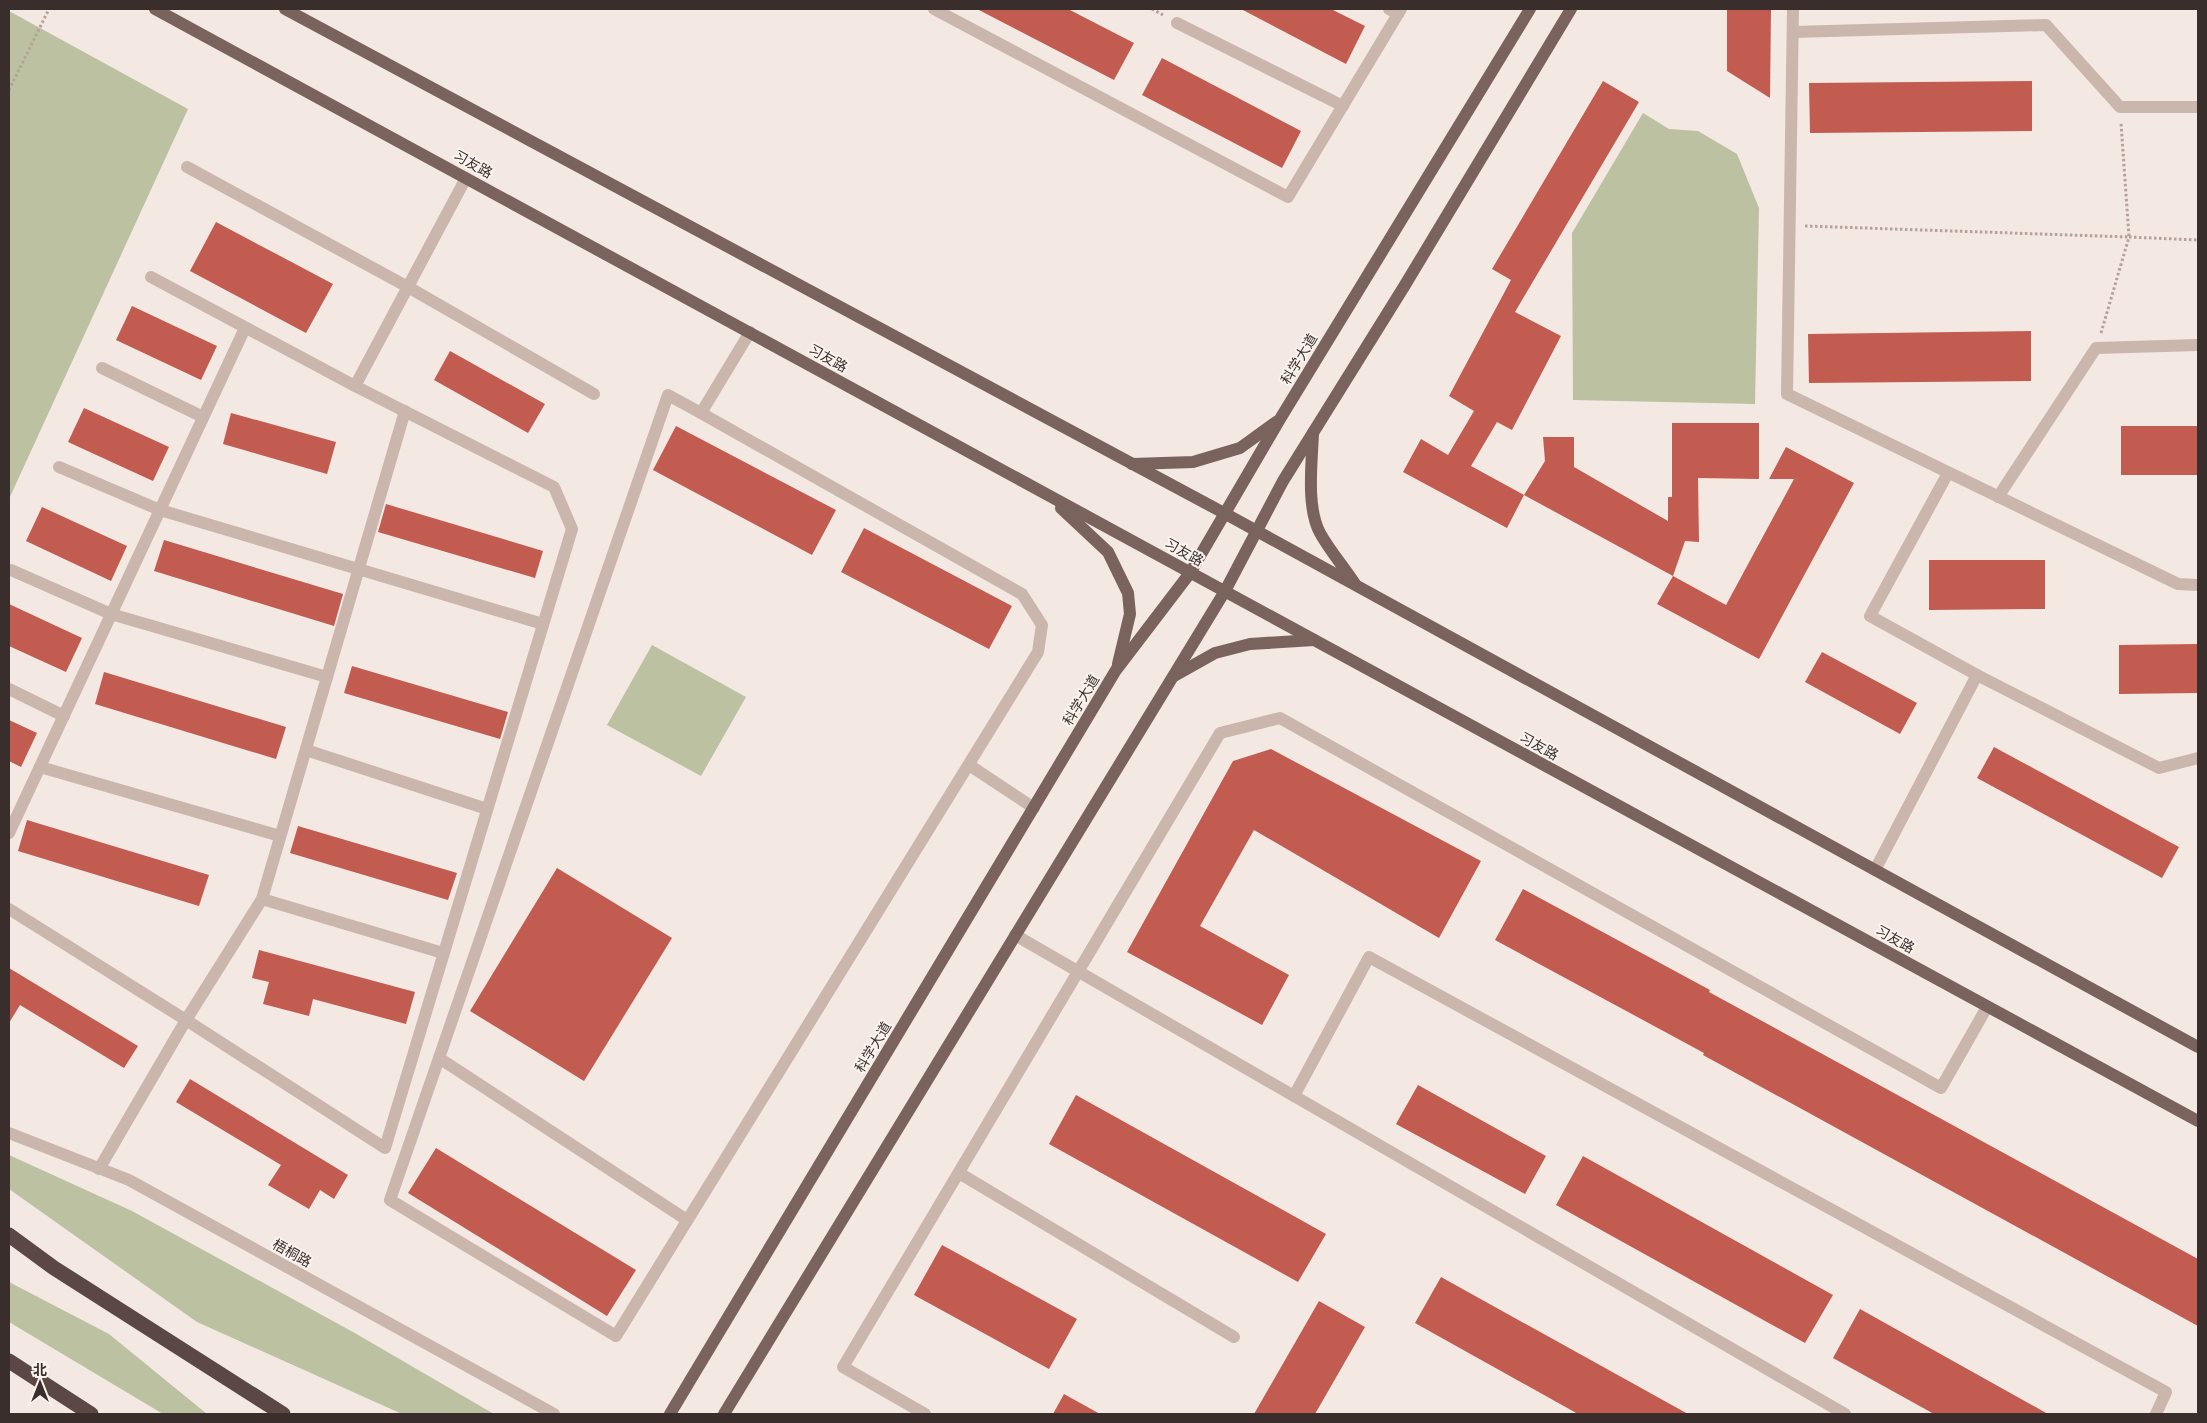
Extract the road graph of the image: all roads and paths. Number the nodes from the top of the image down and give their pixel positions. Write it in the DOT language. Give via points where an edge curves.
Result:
graph roads {
  1 [pos="49,9"];
  2 [pos="155,9"];
  3 [pos="285,9"];
  4 [pos="1530,9"];
  5 [pos="1571,9"];
  6 [pos="1793,9"];
  7 [pos="1396,10"];
  8 [pos="943,11"];
  9 [pos="1177,23"];
  10 [pos="1793,32"];
  11 [pos="9,90"];
  12 [pos="1343,106"];
  13 [pos="2120,106"];
  14 [pos="2198,107"];
  15 [pos="187,167"];
  16 [pos="466,178"];
  17 [pos="1790,226"];
  18 [pos="2129,237"];
  19 [pos="2198,240"];
  20 [pos="151,277"];
  21 [pos="408,287"];
  22 [pos="245,328"];
  23 [pos="750,332"];
  24 [pos="2198,345"];
  25 [pos="2096,348"];
  26 [pos="102,368"];
  27 [pos="355,386"];
  28 [pos="594,394"];
  29 [pos="405,411"];
  30 [pos="701,414"];
  31 [pos="203,417"];
  32 [pos="1280,419"];
  33 [pos="1313,431"];
  34 [pos="1131,464"];
  35 [pos="59,467"];
  36 [pos="1948,473"];
  37 [pos="1046,494"];
  38 [pos="1998,497"];
  39 [pos="160,510"];
  40 [pos="1224,513"];
  41 [pos="1257,532"];
  42 [pos="359,569"];
  43 [pos="11,570"];
  44 [pos="1190,573"];
  45 [pos="2198,585"];
  46 [pos="1357,586"];
  47 [pos="1225,591"];
  48 [pos="111,614"];
  49 [pos="543,624"];
  50 [pos="1314,640"];
  51 [pos="1116,670"];
  52 [pos="1977,675"];
  53 [pos="1174,676"];
  54 [pos="327,678"];
  55 [pos="9,689"];
  56 [pos="64,716"];
  57 [pos="306,750"];
  58 [pos="2198,758"];
  59 [pos="968,765"];
  60 [pos="40,767"];
  61 [pos="1034,808"];
  62 [pos="487,809"];
  63 [pos="14,810"];
  64 [pos="9,833"];
  65 [pos="280,836"];
  66 [pos="1874,870"];
  67 [pos="262,899"];
  68 [pos="9,909"];
  69 [pos="1015,935"];
  70 [pos="444,953"];
  71 [pos="1079,971"];
  72 [pos="1988,1006"];
  73 [pos="186,1020"];
  74 [pos="2198,1047"];
  75 [pos="439,1058"];
  76 [pos="1294,1096"];
  77 [pos="2198,1121"];
  78 [pos="9,1133"];
  79 [pos="99,1168"];
  80 [pos="959,1173"];
  81 [pos="687,1220"];
  82 [pos="9,1235"];
  83 [pos="9,1247"];
  84 [pos="54,1268"];
  85 [pos="1234,1337"];
  86 [pos="9,1361"];
  87 [pos="91,1414"];
  88 [pos="283,1414"];
  89 [pos="554,1414"];
  90 [pos="670,1414"];
  91 [pos="724,1414"];
  92 [pos="925,1414"];
  93 [pos="1845,1414"];
  94 [pos="2156,1414"];
  1 -- 11 [label="path"];
  2 -- 16 [label="main road, 习友路"];
  3 -- 34 [label="main road"];
  4 -- 32 [label="main road, 科学大道"];
  5 -- 33 [label="main road"];
  6 -- 10 [label="street"];
  7 -- 12 [label="street"];
  8 -- 12 [label="street" via="1288,197"];
  9 -- 12 [label="street"];
  10 -- 13 [label="street" via="2046,25"];
  10 -- 17 [label="street"];
  13 -- 14 [label="street"];
  13 -- 18 [label="path"];
  15 -- 21 [label="street"];
  16 -- 21 [label="street"];
  16 -- 23 [label="main road, 习友路"];
  17 -- 18 [label="path"];
  17 -- 36 [label="street" via="1787,394"];
  18 -- 19 [label="path"];
  18 -- 25 [label="path"];
  20 -- 22 [label="street"];
  21 -- 27 [label="street"];
  21 -- 28 [label="street"];
  22 -- 27 [label="street"];
  22 -- 31 [label="street"];
  23 -- 30 [label="street"];
  23 -- 37 [label="main road, 习友路"];
  24 -- 25 [label="street"];
  25 -- 38 [label="street"];
  26 -- 31 [label="street"];
  27 -- 29 [label="street"];
  29 -- 42 [label="street"];
  29 -- 49 [label="street" via="554,488 572,529"];
  30 -- 59 [label="street" via="1022,594 1042,625 1038,652"];
  30 -- 75 [label="street" via="668,395"];
  31 -- 39 [label="street"];
  32 -- 34 [label="main road" via="1240,448 1193,462"];
  32 -- 40 [label="main road, 科学大道"];
  33 -- 41 [label="main road"];
  33 -- 46 [label="main road" via="1311,479 1319,532"];
  34 -- 40 [label="main road"];
  35 -- 39 [label="street"];
  36 -- 38 [label="street"];
  36 -- 52 [label="street" via="1870,616"];
  37 -- 44 [label="main road, 习友路"];
  37 -- 51 [label="main road" via="1108,552 1128,593 1130,614"];
  38 -- 45 [label="street" via="2178,584"];
  39 -- 42 [label="street"];
  39 -- 48 [label="street"];
  40 -- 41 [label="main road"];
  40 -- 44 [label="main road, 科学大道"];
  41 -- 46 [label="main road"];
  41 -- 47 [label="main road"];
  42 -- 49 [label="street"];
  42 -- 54 [label="street"];
  43 -- 48 [label="street"];
  44 -- 47 [label="main road, 习友路"];
  44 -- 51 [label="main road, 科学大道"];
  46 -- 66 [label="main road"];
  47 -- 50 [label="main road, 习友路"];
  47 -- 53 [label="main road"];
  48 -- 54 [label="street"];
  48 -- 56 [label="street"];
  49 -- 62 [label="street"];
  50 -- 53 [label="main road" via="1250,644 1215,653"];
  50 -- 72 [label="main road, 习友路"];
  51 -- 61 [label="main road, 科学大道"];
  52 -- 58 [label="street" via="2159,768"];
  52 -- 66 [label="street"];
  53 -- 69 [label="main road"];
  54 -- 57 [label="street"];
  55 -- 56 [label="street"];
  56 -- 60 [label="street"];
  57 -- 62 [label="street"];
  57 -- 65 [label="street"];
  59 -- 61 [label="street"];
  59 -- 81 [label="street"];
  60 -- 63 [label="street"];
  60 -- 65 [label="street"];
  61 -- 90 [label="main road, 科学大道"];
  62 -- 70 [label="street"];
  63 -- 64 [label="street"];
  65 -- 67 [label="street"];
  66 -- 74 [label="main road"];
  67 -- 70 [label="street"];
  67 -- 73 [label="street"];
  68 -- 73 [label="street"];
  69 -- 71 [label="street"];
  69 -- 91 [label="main road"];
  70 -- 73 [label="street" via="385,1148"];
  71 -- 72 [label="street" via="1220,733 1280,718 1941,1088"];
  71 -- 76 [label="street"];
  71 -- 80 [label="street"];
  72 -- 77 [label="main road, 习友路"];
  73 -- 79 [label="street"];
  75 -- 81 [label="street"];
  75 -- 81 [label="street" via="390,1200 616,1336"];
  76 -- 93 [label="street"];
  76 -- 94 [label="street" via="1369,957 2166,1392"];
  78 -- 79 [label="street, 梧桐路"];
  79 -- 89 [label="street, 梧桐路" via="129,1180"];
  80 -- 85 [label="street"];
  80 -- 92 [label="street" via="843,1367"];
  82 -- 84 [label="highway"];
  83 -- 84 [label="highway"];
  84 -- 88 [label="highway"];
  86 -- 87 [label="highway"];
}
